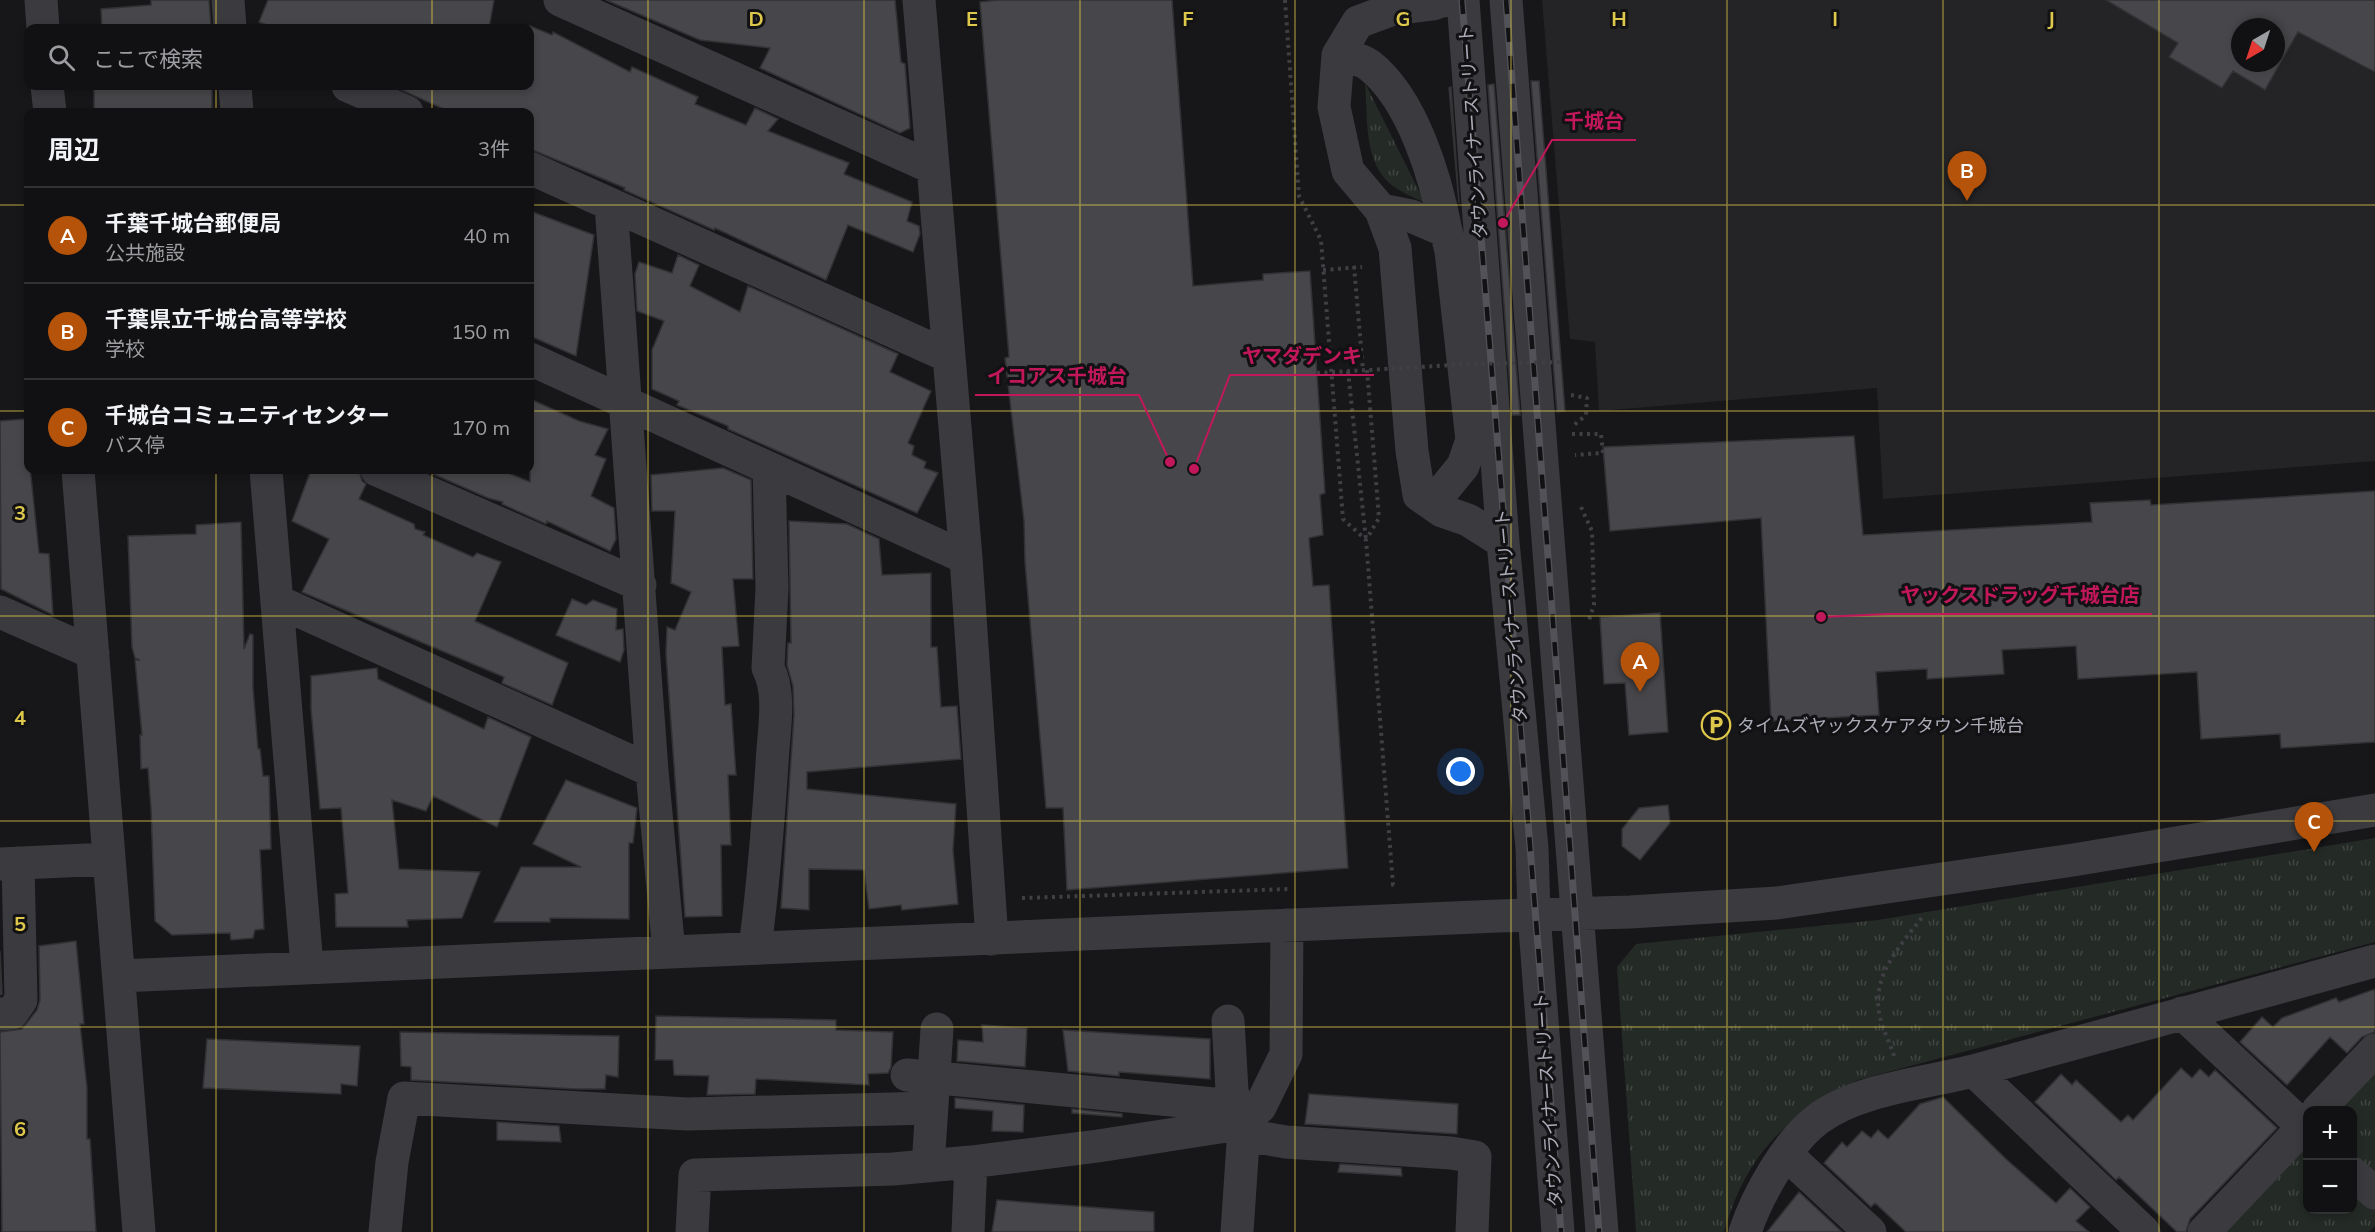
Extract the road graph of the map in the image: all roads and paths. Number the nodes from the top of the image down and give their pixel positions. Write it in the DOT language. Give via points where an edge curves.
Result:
graph roads {
  1 [pos="41,0"];
  2 [pos="228,0"];
  3 [pos="560,0"];
  4 [pos="919,0"];
  5 [pos="1285,0"];
  6 [pos="1444,0"];
  7 [pos="1463,0"];
  8 [pos="1506,0"];
  9 [pos="43,24"];
  10 [pos="230,24"];
  11 [pos="1338,55"];
  12 [pos="47,90"];
  13 [pos="235,90"];
  14 [pos="357,90"];
  15 [pos="50,108"];
  16 [pos="237,108"];
  17 [pos="398,108"];
  18 [pos="933,168"];
  19 [pos="534,170"];
  20 [pos="611,205"];
  21 [pos="1381,210"];
  22 [pos="1446,231"];
  23 [pos="1362,266"];
  24 [pos="1354,267"];
  25 [pos="1323,270"];
  26 [pos="948,356"];
  27 [pos="534,361"];
  28 [pos="1561,362"];
  29 [pos="1365,370"];
  30 [pos="1348,371"];
  31 [pos="1317,373"];
  32 [pos="1587,398"];
  33 [pos="626,402"];
  34 [pos="1571,405"];
  35 [pos="1571,414"];
  36 [pos="1572,455"];
  37 [pos="769,468"];
  38 [pos="78,474"];
  39 [pos="267,474"];
  40 [pos="386,474"];
  41 [pos="1577,498"];
  42 [pos="1432,504"];
  43 [pos="1366,540"];
  44 [pos="1503,542"];
  45 [pos="966,558"];
  46 [pos="640,585"];
  47 [pos="277,601"];
  48 [pos="0,612"];
  49 [pos="1587,625"];
  50 [pos="93,653"];
  51 [pos="652,771"];
  52 [pos="2375,810"];
  53 [pos="108,859"];
  54 [pos="9,864"];
  55 [pos="1393,885"];
  56 [pos="1405,885"];
  57 [pos="1381,886"];
  58 [pos="1298,888"];
  59 [pos="989,899"];
  60 [pos="1926,912"];
  61 [pos="1533,914"];
  62 [pos="1575,914"];
  63 [pos="1287,925"];
  64 [pos="992,939"];
  65 [pos="755,948"];
  66 [pos="669,952"];
  67 [pos="2375,961"];
  68 [pos="307,966"];
  69 [pos="120,975"];
  70 [pos="2182,1013"];
  71 [pos="0,1014"];
  72 [pos="1228,1021"];
  73 [pos="937,1029"];
  74 [pos="2375,1050"];
  75 [pos="1895,1059"];
  76 [pos="1974,1071"];
  77 [pos="924,1087"];
  78 [pos="2324,1106"];
  79 [pos="2303,1117"];
  80 [pos="1240,1120"];
  81 [pos="2303,1128"];
  82 [pos="1786,1154"];
  83 [pos="971,1162"];
  84 [pos="928,1166"];
  85 [pos="2357,1178"];
  86 [pos="2375,1194"];
  87 [pos="140,1232"];
  88 [pos="385,1232"];
  89 [pos="692,1232"];
  90 [pos="968,1232"];
  91 [pos="1237,1232"];
  92 [pos="1473,1232"];
  93 [pos="1558,1232"];
  94 [pos="1602,1232"];
  95 [pos="1745,1232"];
  96 [pos="1870,1232"];
  97 [pos="2144,1232"];
  98 [pos="2204,1232"];
  1 -- 9 [label="street"];
  2 -- 10 [label="street"];
  3 -- 18 [label="street"];
  4 -- 18 [label="street"];
  5 -- 25 [label="path" via="1299,196 1322,240"];
  6 -- 11 [label="street" via="1393,9 1358,22"];
  7 -- 44 [label="street, タウンライナーストリート"];
  8 -- 62 [label="street"];
  11 -- 21 [label="street" via="1334,107 1348,171"];
  11 -- 22 [label="street" via="1367,63 1391,87 1416,134 1438,192"];
  12 -- 15 [label="street"];
  13 -- 16 [label="street"];
  14 -- 17 [label="street"];
  18 -- 26 [label="street"];
  19 -- 20 [label="street"];
  20 -- 26 [label="street"];
  20 -- 33 [label="street"];
  21 -- 22 [label="street" via="1411,216"];
  21 -- 42 [label="street" via="1395,248 1417,484 1419,495"];
  22 -- 42 [label="street" via="1472,440 1463,466"];
  23 -- 24 [label="path"];
  24 -- 25 [label="path"];
  24 -- 29 [label="path"];
  25 -- 43 [label="path" via="1343,519"];
  26 -- 45 [label="street"];
  27 -- 33 [label="street"];
  28 -- 29 [label="path, bridge"];
  29 -- 30 [label="path, bridge"];
  29 -- 43 [label="path" via="1379,518"];
  30 -- 31 [label="path, bridge"];
  30 -- 43 [label="path"];
  32 -- 34 [label="path" via="1571,395"];
  33 -- 37 [label="street"];
  33 -- 46 [label="street"];
  35 -- 36 [label="path" via="1571,434 1601,434 1603,453"];
  37 -- 45 [label="street"];
  37 -- 65 [label="street" via="772,588 768,668 774,679 775,716 767,851"];
  38 -- 50 [label="street"];
  39 -- 47 [label="street"];
  40 -- 46 [label="street"];
  41 -- 49 [label="path" via="1592,531 1594,604"];
  42 -- 44 [label="street"];
  43 -- 55 [label="path"];
  44 -- 61 [label="street, タウンライナーストリート" via="1532,848"];
  45 -- 59 [label="street"];
  46 -- 51 [label="street"];
  47 -- 51 [label="street"];
  47 -- 68 [label="street"];
  48 -- 50 [label="street"];
  50 -- 53 [label="street"];
  51 -- 66 [label="street"];
  52 -- 62 [label="street" via="1777,903"];
  53 -- 54 [label="street"];
  53 -- 69 [label="street"];
  54 -- 71 [label="street" via="21,1000 12,1013"];
  55 -- 56 [label="path"];
  55 -- 57 [label="path"];
  58 -- 59 [label="path"];
  59 -- 64 [label="street"];
  60 -- 75 [label="path" via="1882,975 1877,996"];
  61 -- 62 [label="street"];
  61 -- 63 [label="street"];
  61 -- 93 [label="street, タウンライナーストリート"];
  62 -- 94 [label="street"];
  63 -- 64 [label="street"];
  63 -- 80 [label="street" via="1286,1054 1260,1107"];
  64 -- 65 [label="street"];
  65 -- 66 [label="street"];
  66 -- 68 [label="street"];
  67 -- 70 [label="street"];
  68 -- 69 [label="street"];
  69 -- 87 [label="street"];
  70 -- 76 [label="street"];
  70 -- 79 [label="street"];
  72 -- 80 [label="street"];
  73 -- 77 [label="street"];
  74 -- 78 [label="street"];
  76 -- 82 [label="street" via="1868,1095 1818,1119"];
  76 -- 97 [label="street"];
  77 -- 80 [label="street"];
  77 -- 84 [label="street"];
  77 -- 88 [label="street" via="687,1113 404,1098"];
  80 -- 83 [label="street" via="1098,1146"];
  80 -- 91 [label="street"];
  80 -- 92 [label="street" via="1257,1137 1286,1142 1475,1157"];
  81 -- 98 [label="street"];
  82 -- 95 [label="street" via="1752,1211"];
  82 -- 96 [label="street"];
  83 -- 84 [label="street"];
  83 -- 90 [label="street"];
  84 -- 89 [label="street" via="695,1175"];
  85 -- 86 [label="street"];
}
